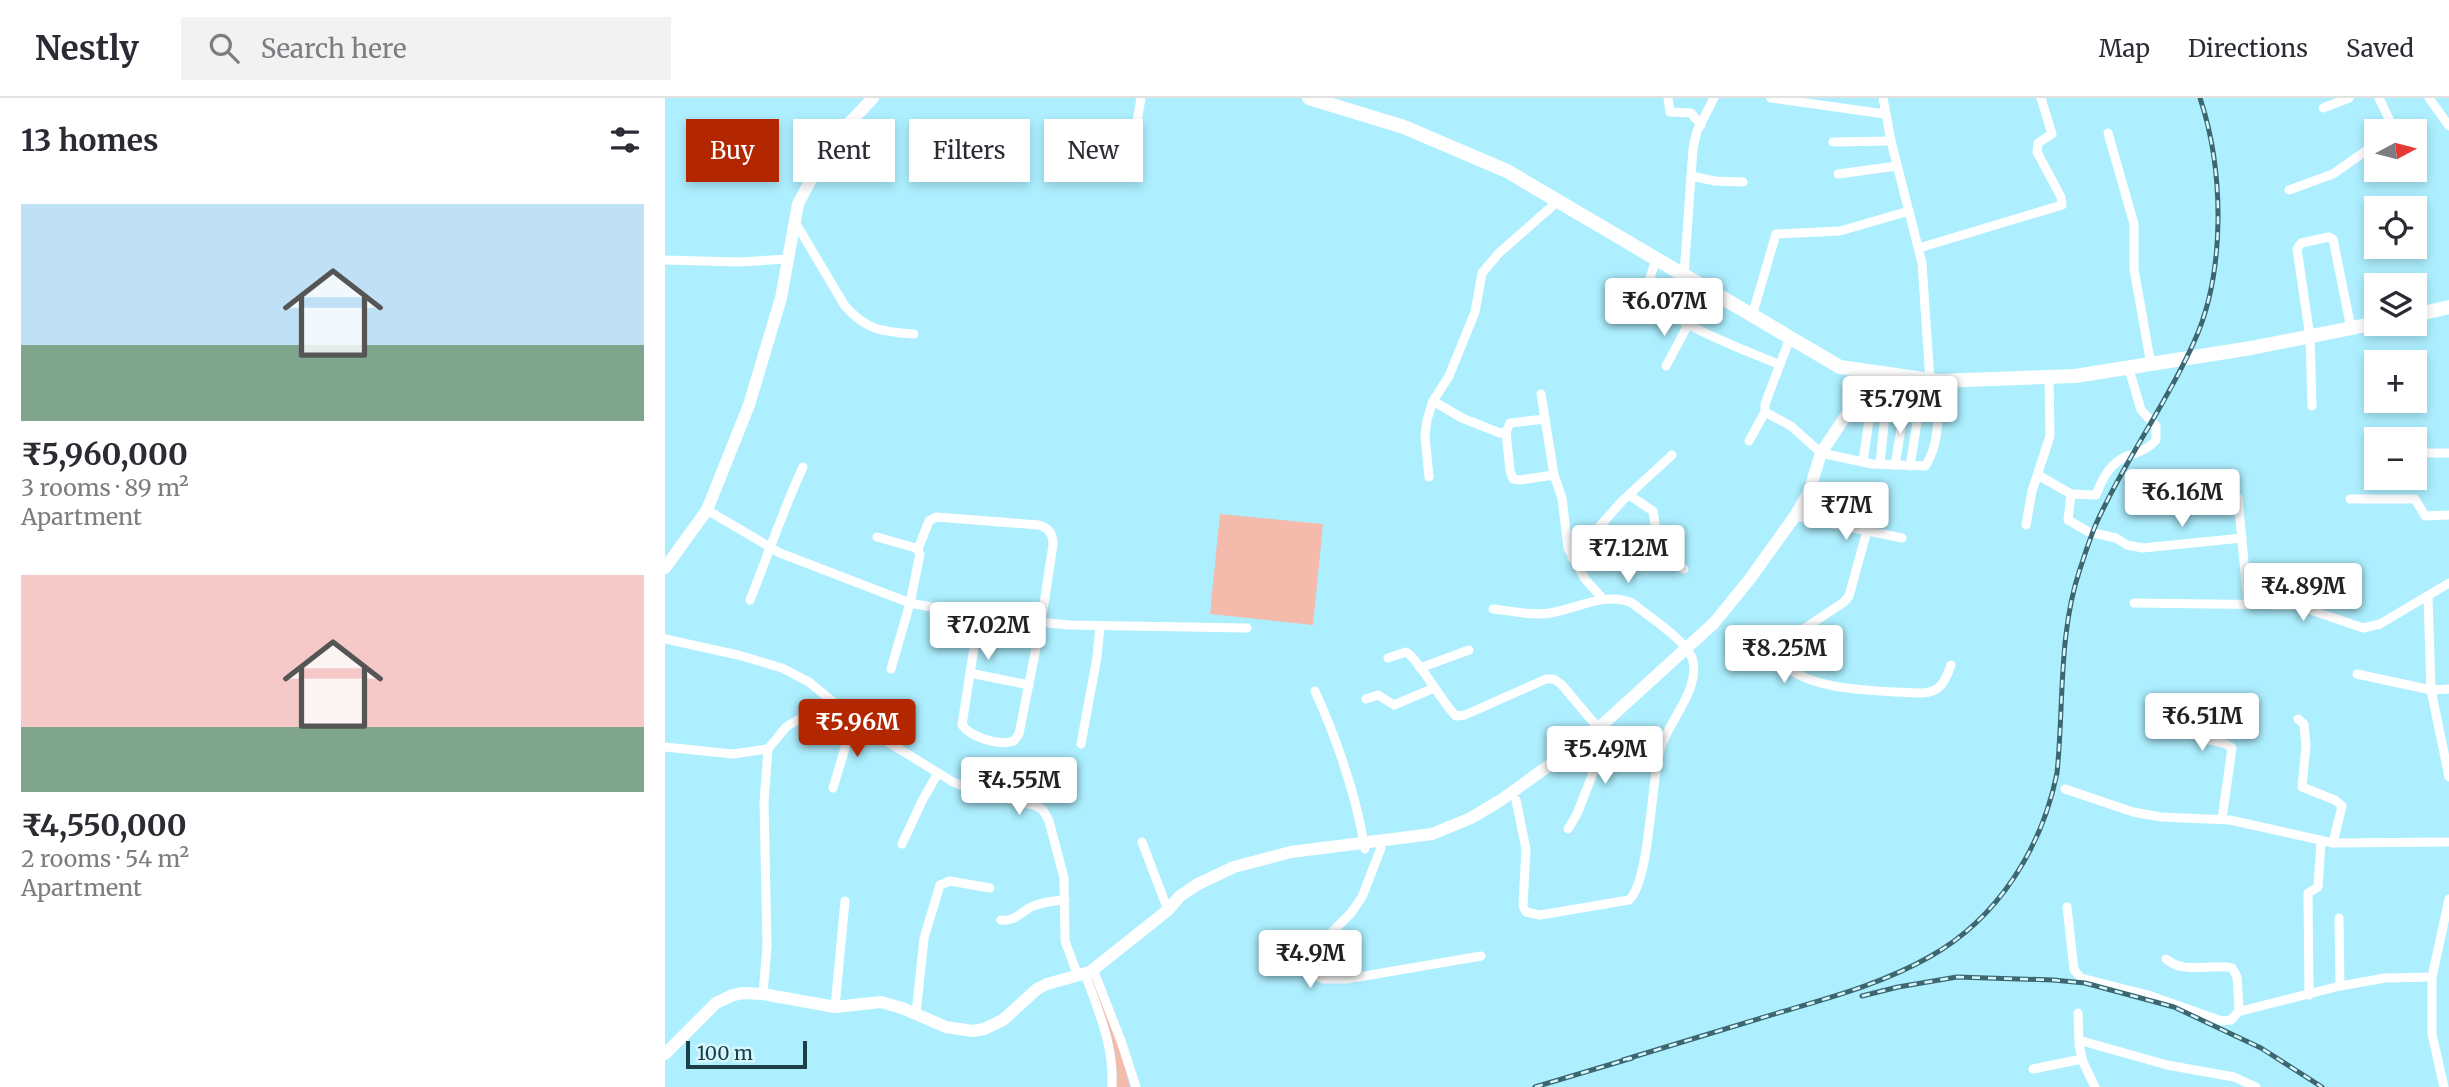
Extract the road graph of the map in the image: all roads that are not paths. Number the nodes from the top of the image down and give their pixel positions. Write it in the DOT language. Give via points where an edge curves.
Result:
graph roads {
  1 [pos="873,98"];
  2 [pos="1141,98"];
  3 [pos="1309,98"];
  4 [pos="1668,98"];
  5 [pos="1714,98"];
  6 [pos="1771,98"];
  7 [pos="1883,98"];
  8 [pos="2041,98"];
  9 [pos="2349,98"];
  10 [pos="2379,98"];
  11 [pos="2429,98"];
  12 [pos="2323,108"];
  13 [pos="1885,114"];
  14 [pos="1138,119"];
  15 [pos="2389,119"];
  16 [pos="1700,125"];
  17 [pos="2449,126"];
  18 [pos="2108,132"];
  19 [pos="1891,141"];
  20 [pos="1833,142"];
  21 [pos="2364,152"];
  22 [pos="1898,166"];
  23 [pos="1838,174"];
  24 [pos="1691,176"];
  25 [pos="1743,182"];
  26 [pos="2289,190"];
  27 [pos="1557,201"];
  28 [pos="1909,211"];
  29 [pos="795,222"];
  30 [pos="1919,248"];
  31 [pos="788,259"];
  32 [pos="1656,259"];
  33 [pos="665,260"];
  34 [pos="1684,275"];
  35 [pos="2449,307"];
  36 [pos="2427,312"];
  37 [pos="1752,316"];
  38 [pos="1689,323"];
  39 [pos="2364,326"];
  40 [pos="2351,328"];
  41 [pos="914,334"];
  42 [pos="2310,337"];
  43 [pos="1790,338"];
  44 [pos="1780,365"];
  45 [pos="2151,365"];
  46 [pos="1666,366"];
  47 [pos="2129,369"];
  48 [pos="2049,377"];
  49 [pos="1934,381"];
  50 [pos="1891,393"];
  51 [pos="1541,394"];
  52 [pos="1872,399"];
  53 [pos="1433,401"];
  54 [pos="1905,405"];
  55 [pos="2312,406"];
  56 [pos="1919,410"];
  57 [pos="1939,411"];
  58 [pos="1765,412"];
  59 [pos="1545,419"];
  60 [pos="1506,432"];
  61 [pos="1749,441"];
  62 [pos="1821,453"];
  63 [pos="2427,453"];
  64 [pos="2449,453"];
  65 [pos="1672,455"];
  66 [pos="1863,462"];
  67 [pos="1880,464"];
  68 [pos="1895,465"];
  69 [pos="1910,466"];
  70 [pos="803,467"];
  71 [pos="1553,475"];
  72 [pos="2038,475"];
  73 [pos="1429,477"];
  74 [pos="2071,494"];
  75 [pos="1629,495"];
  76 [pos="2238,498"];
  77 [pos="2350,499"];
  78 [pos="707,510"];
  79 [pos="2449,515"];
  80 [pos="1795,516"];
  81 [pos="2027,525"];
  82 [pos="1867,531"];
  83 [pos="877,537"];
  84 [pos="1902,538"];
  85 [pos="2242,538"];
  86 [pos="771,548"];
  87 [pos="918,549"];
  88 [pos="1572,558"];
  89 [pos="665,568"];
  90 [pos="1684,569"];
  91 [pos="2449,583"];
  92 [pos="2428,598"];
  93 [pos="1603,599"];
  94 [pos="750,600"];
  95 [pos="910,603"];
  96 [pos="2134,603"];
  97 [pos="2248,604"];
  98 [pos="1493,609"];
  99 [pos="979,616"];
  100 [pos="1041,623"];
  101 [pos="1100,626"];
  102 [pos="1247,628"];
  103 [pos="665,639"];
  104 [pos="1688,648"];
  105 [pos="1469,650"];
  106 [pos="1388,658"];
  107 [pos="1951,665"];
  108 [pos="1420,668"];
  109 [pos="891,669"];
  110 [pos="970,673"];
  111 [pos="2357,674"];
  112 [pos="1029,685"];
  113 [pos="1434,688"];
  114 [pos="2449,689"];
  115 [pos="1315,691"];
  116 [pos="2431,691"];
  117 [pos="831,699"];
  118 [pos="1366,699"];
  119 [pos="2151,699"];
  120 [pos="2298,719"];
  121 [pos="858,722"];
  122 [pos="1596,737"];
  123 [pos="1081,744"];
  124 [pos="665,747"];
  125 [pos="768,749"];
  126 [pos="938,773"];
  127 [pos="2449,778"];
  128 [pos="834,788"];
  129 [pos="2065,789"];
  130 [pos="1507,802"];
  131 [pos="2222,819"];
  132 [pos="1568,829"];
  133 [pos="2321,841"];
  134 [pos="1142,842"];
  135 [pos="2449,842"];
  136 [pos="2333,843"];
  137 [pos="902,844"];
  138 [pos="1364,846"];
  139 [pos="1381,848"];
  140 [pos="990,888"];
  141 [pos="2449,899"];
  142 [pos="1065,900"];
  143 [pos="845,901"];
  144 [pos="2067,907"];
  145 [pos="1168,910"];
  146 [pos="2339,918"];
  147 [pos="1001,920"];
  148 [pos="1481,956"];
  149 [pos="2166,959"];
  150 [pos="1086,973"];
  151 [pos="2432,977"];
  152 [pos="2340,986"];
  153 [pos="763,994"];
  154 [pos="2309,995"];
  155 [pos="835,1007"];
  156 [pos="2240,1010"];
  157 [pos="2078,1013"];
  158 [pos="916,1014"];
  159 [pos="2080,1043"];
  160 [pos="665,1054"];
  161 [pos="2082,1059"];
  162 [pos="2033,1069"];
  163 [pos="1112,1087"];
  164 [pos="1136,1087"];
  165 [pos="2095,1087"];
  166 [pos="2256,1087"];
  167 [pos="2444,1087"];
  1 -- 29 [label="street" via="831,142 798,204"];
  2 -- 14 [label="street"];
  3 -- 27 [label="main road" via="1404,127 1507,171"];
  4 -- 16 [label="street" via="1670,112 1691,113"];
  5 -- 16 [label="street"];
  6 -- 13 [label="street"];
  7 -- 13 [label="street"];
  8 -- 30 [label="street" via="2052,134 2038,144 2037,152 2062,205"];
  9 -- 12 [label="street"];
  10 -- 15 [label="street"];
  11 -- 17 [label="street"];
  13 -- 19 [label="street"];
  16 -- 24 [label="street"];
  18 -- 45 [label="street" via="2134,224 2134,269"];
  19 -- 20 [label="street"];
  19 -- 22 [label="street"];
  21 -- 26 [label="street" via="2333,174"];
  22 -- 23 [label="street"];
  22 -- 28 [label="street"];
  24 -- 25 [label="street"];
  24 -- 34 [label="street"];
  27 -- 32 [label="main road"];
  27 -- 53 [label="street" via="1486,267 1475,312 1449,376"];
  28 -- 30 [label="street"];
  28 -- 37 [label="street" via="1840,231 1776,233"];
  29 -- 31 [label="street"];
  29 -- 41 [label="street" via="862,324"];
  30 -- 49 [label="street"];
  31 -- 33 [label="street"];
  31 -- 78 [label="street" via="749,405"];
  32 -- 34 [label="main road"];
  32 -- 38 [label="street" via="1646,293 1658,306"];
  34 -- 37 [label="main road"];
  35 -- 36 [label="main road"];
  37 -- 43 [label="main road"];
  38 -- 44 [label="street"];
  38 -- 46 [label="street"];
  39 -- 40 [label="main road"];
  40 -- 42 [label="main road"];
  40 -- 42 [label="street" via="2333,239 2301,243 2297,249"];
  42 -- 45 [label="main road"];
  42 -- 55 [label="street"];
  43 -- 44 [label="street"];
  43 -- 49 [label="main road" via="1840,367"];
  44 -- 58 [label="street"];
  45 -- 47 [label="main road"];
  47 -- 48 [label="main road"];
  47 -- 74 [label="street" via="2141,410 2156,426 2156,440 2151,447 2114,464 2096,495"];
  48 -- 49 [label="main road"];
  48 -- 72 [label="street" via="2051,433"];
  49 -- 50 [label="street"];
  49 -- 57 [label="street"];
  50 -- 52 [label="street"];
  50 -- 54 [label="street"];
  50 -- 67 [label="street"];
  51 -- 59 [label="street"];
  52 -- 62 [label="street" via="1845,416"];
  52 -- 66 [label="street"];
  53 -- 60 [label="street" via="1471,422"];
  53 -- 73 [label="street" via="1425,436"];
  54 -- 56 [label="street"];
  54 -- 68 [label="street"];
  56 -- 57 [label="street"];
  56 -- 69 [label="street"];
  57 -- 69 [label="street" via="1928,464"];
  58 -- 61 [label="street"];
  58 -- 62 [label="street" via="1791,426"];
  59 -- 60 [label="street" via="1510,423"];
  59 -- 71 [label="street"];
  60 -- 71 [label="street" via="1513,479"];
  62 -- 66 [label="street"];
  62 -- 80 [label="street" via="1809,492"];
  63 -- 64 [label="street"];
  65 -- 75 [label="street"];
  66 -- 67 [label="street"];
  67 -- 68 [label="street"];
  68 -- 69 [label="street"];
  70 -- 86 [label="street"];
  71 -- 88 [label="street" via="1562,498"];
  72 -- 74 [label="street"];
  72 -- 81 [label="street"];
  74 -- 85 [label="street" via="2068,520 2132,546"];
  75 -- 88 [label="street"];
  75 -- 90 [label="street" via="1653,511 1660,555"];
  76 -- 85 [label="street"];
  77 -- 79 [label="street" via="2412,498 2425,516"];
  78 -- 86 [label="street"];
  78 -- 89 [label="street"];
  80 -- 82 [label="street"];
  80 -- 104 [label="street" via="1729,606"];
  82 -- 84 [label="street"];
  82 -- 107 [label="street" via="1849,596 1781,644 1777,657 1783,666 1813,683 1893,692 1927,693 1941,687"];
  83 -- 87 [label="street"];
  85 -- 97 [label="street"];
  86 -- 94 [label="street"];
  86 -- 95 [label="street"];
  87 -- 95 [label="street"];
  87 -- 100 [label="street" via="929,522 936,517 1047,527 1053,545"];
  88 -- 93 [label="street"];
  91 -- 92 [label="street"];
  92 -- 97 [label="street" via="2363,628 2296,605"];
  92 -- 116 [label="street"];
  93 -- 98 [label="street" via="1547,614"];
  93 -- 104 [label="street" via="1632,603"];
  95 -- 99 [label="street"];
  95 -- 109 [label="street"];
  96 -- 97 [label="street"];
  99 -- 100 [label="street"];
  99 -- 110 [label="street"];
  100 -- 101 [label="street"];
  100 -- 112 [label="street"];
  101 -- 102 [label="street"];
  101 -- 123 [label="street"];
  103 -- 117 [label="street" via="782,668"];
  104 -- 122 [label="street"];
  104 -- 130 [label="street" via="1693,677 1660,750 1647,845 1634,896 1553,913 1526,912 1527,849"];
  105 -- 108 [label="street"];
  106 -- 108 [label="street" via="1406,652"];
  108 -- 113 [label="street"];
  110 -- 112 [label="street"];
  110 -- 112 [label="street" via="964,729 1002,743 1019,734"];
  111 -- 116 [label="street"];
  113 -- 118 [label="street" via="1394,705 1378,695"];
  113 -- 122 [label="street" via="1453,713 1461,716 1554,679"];
  114 -- 116 [label="street"];
  115 -- 138 [label="street" via="1337,744"];
  116 -- 127 [label="street"];
  117 -- 121 [label="street"];
  117 -- 125 [label="street" via="786,727"];
  119 -- 131 [label="street" via="2179,727 2232,748"];
  120 -- 136 [label="street" via="2304,724 2306,741 2302,788 2342,806"];
  121 -- 126 [label="street"];
  121 -- 128 [label="street" via="846,744"];
  122 -- 130 [label="street"];
  122 -- 132 [label="street" via="1602,750"];
  124 -- 125 [label="street" via="733,754"];
  125 -- 153 [label="street"];
  126 -- 137 [label="street"];
  126 -- 142 [label="street" via="973,790 1043,810 1064,878"];
  129 -- 131 [label="street" via="2133,812"];
  130 -- 138 [label="street" via="1442,830"];
  130 -- 139 [label="street" via="1445,837"];
  131 -- 133 [label="street"];
  133 -- 136 [label="street"];
  133 -- 154 [label="street" via="2318,887 2308,893"];
  134 -- 145 [label="street"];
  135 -- 136 [label="street"];
  138 -- 139 [label="street"];
  138 -- 145 [label="street" via="1282,854 1234,867 1198,884"];
  139 -- 148 [label="street" via="1362,897 1312,952 1313,973 1323,979 1347,979"];
  140 -- 158 [label="street" via="950,881 937,890 924,938"];
  141 -- 151 [label="street"];
  142 -- 147 [label="street" via="1042,903 1013,919"];
  142 -- 150 [label="street" via="1065,941"];
  143 -- 155 [label="street"];
  144 -- 156 [label="street" via="2074,970 2081,978 2222,1021 2231,1020"];
  145 -- 150 [label="street"];
  146 -- 152 [label="street"];
  149 -- 156 [label="street" via="2185,968 2232,968"];
  150 -- 158 [label="street" via="1037,989 1003,1020 984,1029 946,1027"];
  150 -- 163 [label="street" via="1109,1040"];
  150 -- 164 [label="street" via="1121,1041"];
  151 -- 152 [label="street" via="2385,978"];
  151 -- 167 [label="street" via="2432,1034"];
  152 -- 154 [label="street"];
  153 -- 155 [label="street"];
  153 -- 160 [label="street" via="733,995 716,1003"];
  154 -- 156 [label="street"];
  155 -- 158 [label="street" via="881,1002"];
  157 -- 159 [label="street"];
  159 -- 161 [label="street"];
  159 -- 166 [label="street" via="2234,1077"];
  161 -- 162 [label="street"];
  161 -- 165 [label="street"];
}
